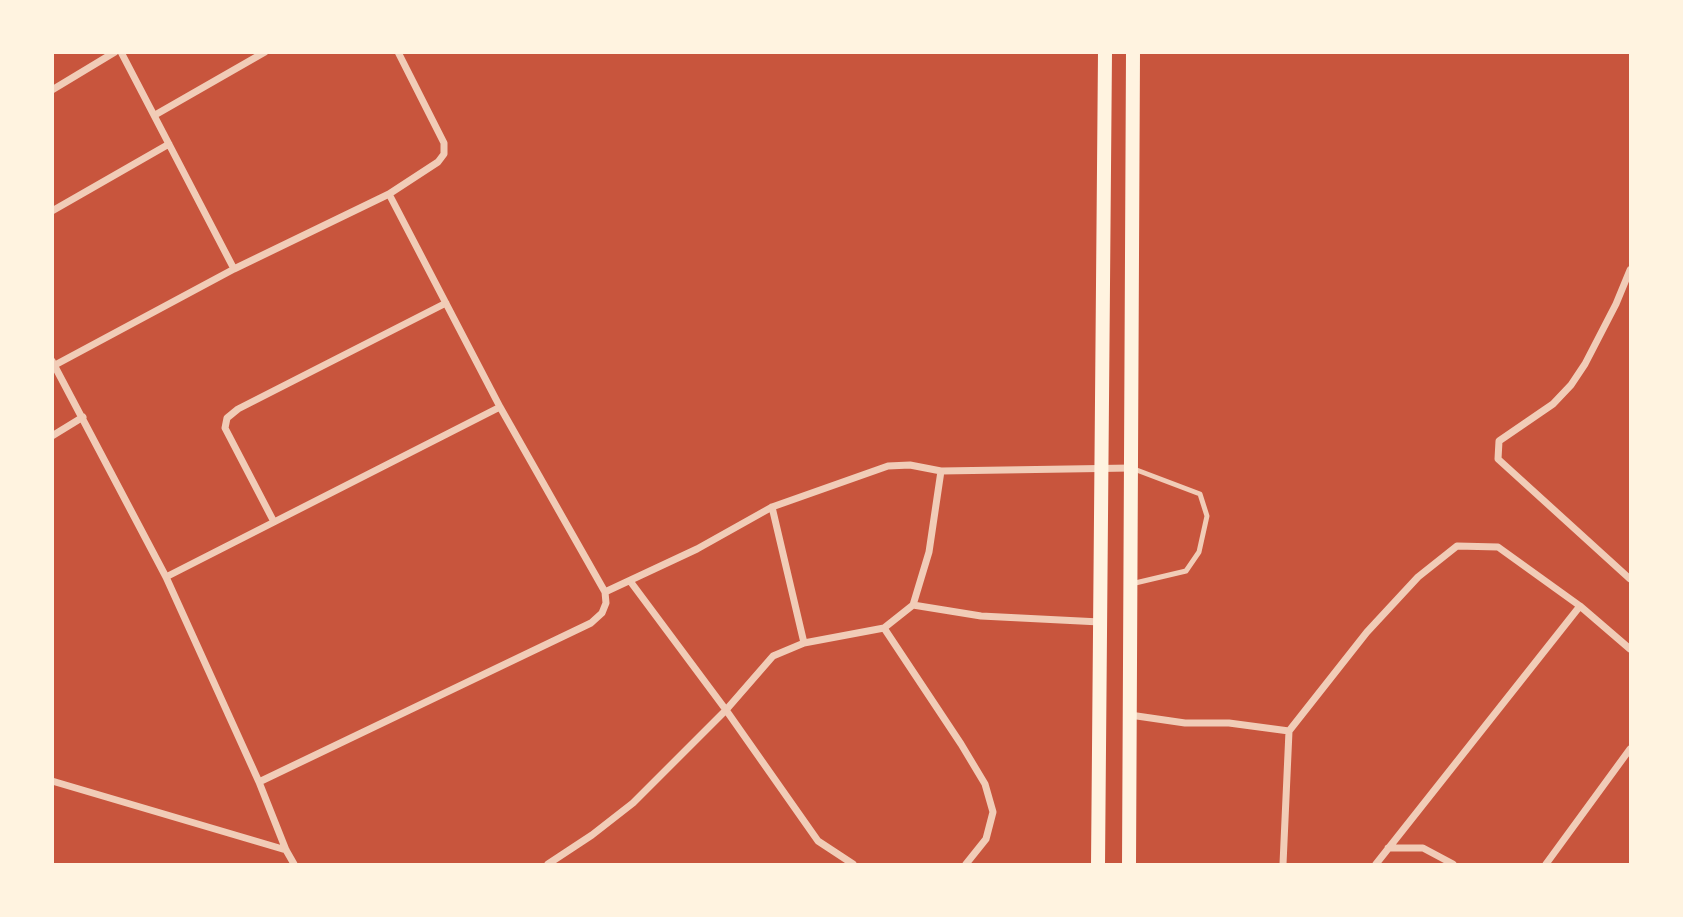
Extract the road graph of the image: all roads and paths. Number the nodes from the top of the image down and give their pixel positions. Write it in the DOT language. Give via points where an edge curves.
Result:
graph roads {
  1 [pos="118,52"];
  2 [pos="265,52"];
  3 [pos="398,52"];
  4 [pos="1105,52"];
  5 [pos="1133,52"];
  6 [pos="52,90"];
  7 [pos="155,115"];
  8 [pos="169,144"];
  9 [pos="390,194"];
  10 [pos="52,211"];
  11 [pos="234,269"];
  12 [pos="1630,270"];
  13 [pos="446,303"];
  14 [pos="54,363"];
  15 [pos="500,407"];
  16 [pos="83,417"];
  17 [pos="52,436"];
  18 [pos="1101,468"];
  19 [pos="1132,468"];
  20 [pos="941,471"];
  21 [pos="772,507"];
  22 [pos="274,522"];
  23 [pos="166,577"];
  24 [pos="1630,579"];
  25 [pos="629,581"];
  26 [pos="1131,584"];
  27 [pos="606,592"];
  28 [pos="913,605"];
  29 [pos="1580,606"];
  30 [pos="1100,622"];
  31 [pos="884,628"];
  32 [pos="804,643"];
  33 [pos="1630,649"];
  34 [pos="726,710"];
  35 [pos="1130,715"];
  36 [pos="1289,731"];
  37 [pos="1630,749"];
  38 [pos="52,781"];
  39 [pos="259,782"];
  40 [pos="1388,848"];
  41 [pos="286,850"];
  42 [pos="294,864"];
  43 [pos="548,864"];
  44 [pos="853,864"];
  45 [pos="966,864"];
  46 [pos="1098,864"];
  47 [pos="1129,864"];
  48 [pos="1283,864"];
  49 [pos="1376,864"];
  50 [pos="1453,864"];
  51 [pos="1546,864"];
  1 -- 6 [label="street"];
  1 -- 7 [label="street"];
  2 -- 7 [label="street"];
  3 -- 9 [label="street" via="444,154"];
  4 -- 18 [label="main road"];
  5 -- 19 [label="main road"];
  7 -- 8 [label="street"];
  8 -- 10 [label="street"];
  8 -- 11 [label="street"];
  9 -- 11 [label="street"];
  9 -- 13 [label="street"];
  11 -- 14 [label="street"];
  12 -- 24 [label="street" via="1571,385 1553,404 1499,441 1497,459"];
  13 -- 15 [label="street"];
  13 -- 22 [label="street" via="227,418 225,428"];
  14 -- 16 [label="street"];
  15 -- 22 [label="street"];
  15 -- 27 [label="street"];
  16 -- 17 [label="street"];
  16 -- 23 [label="street"];
  18 -- 19 [label="street"];
  18 -- 20 [label="street"];
  18 -- 30 [label="main road"];
  19 -- 26 [label="main road"];
  19 -- 26 [label="lane" via="1200,494 1207,516 1199,552 1186,571"];
  20 -- 21 [label="street" via="888,466"];
  20 -- 28 [label="street" via="929,552"];
  21 -- 25 [label="street"];
  21 -- 32 [label="street"];
  22 -- 23 [label="street"];
  23 -- 39 [label="street"];
  25 -- 27 [label="street"];
  25 -- 34 [label="street"];
  26 -- 35 [label="main road"];
  27 -- 39 [label="street" via="602,613 591,623"];
  28 -- 30 [label="street" via="981,616"];
  28 -- 31 [label="street"];
  29 -- 33 [label="street"];
  29 -- 36 [label="street" via="1498,547 1457,546 1418,577 1367,632"];
  29 -- 40 [label="street"];
  30 -- 46 [label="main road"];
  31 -- 32 [label="street"];
  31 -- 45 [label="street" via="985,784 993,812 986,839"];
  32 -- 34 [label="street" via="773,656"];
  34 -- 43 [label="street" via="633,803"];
  34 -- 44 [label="street" via="818,841"];
  35 -- 36 [label="street"];
  35 -- 47 [label="main road"];
  36 -- 48 [label="street"];
  37 -- 51 [label="street"];
  38 -- 41 [label="street"];
  39 -- 41 [label="street"];
  40 -- 49 [label="street"];
  40 -- 50 [label="street" via="1423,848"];
  41 -- 42 [label="street"];
}
